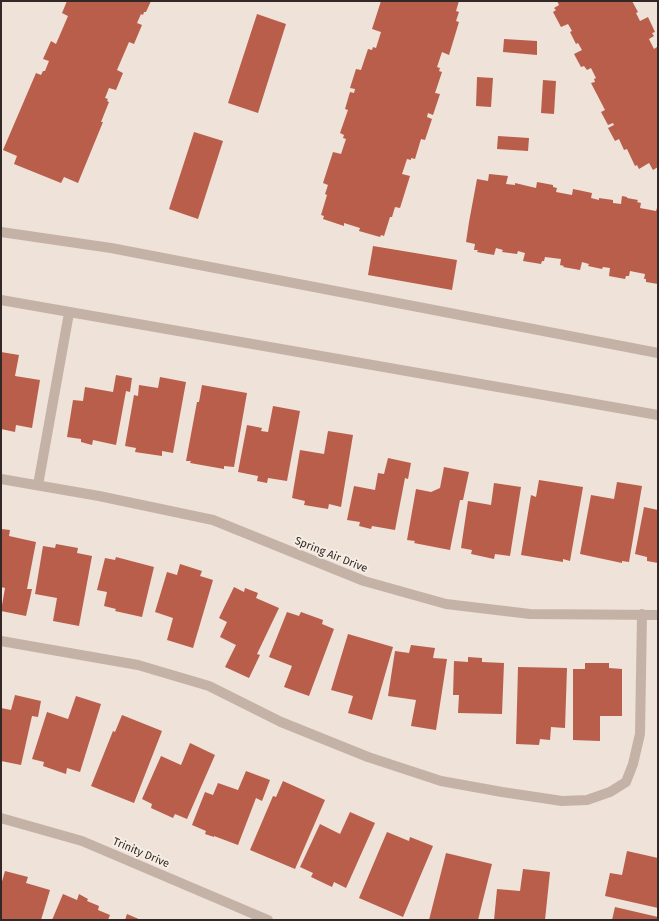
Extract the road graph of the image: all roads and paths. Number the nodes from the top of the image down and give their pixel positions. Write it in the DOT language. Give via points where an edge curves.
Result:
graph roads {
  1 [pos="1,232"];
  2 [pos="1,300"];
  3 [pos="69,313"];
  4 [pos="658,353"];
  5 [pos="658,415"];
  6 [pos="1,479"];
  7 [pos="38,485"];
  8 [pos="642,614"];
  9 [pos="658,615"];
  10 [pos="1,641"];
  11 [pos="1,818"];
  12 [pos="268,920"];
  1 -- 4 [label="street" via="111,248"];
  2 -- 3 [label="street"];
  3 -- 5 [label="street"];
  3 -- 7 [label="street"];
  6 -- 7 [label="street, Spring Air Drive"];
  7 -- 8 [label="street, Spring Air Drive" via="213,520 364,582 446,604 530,614"];
  8 -- 9 [label="street, Spring Air Drive"];
  8 -- 10 [label="street" via="640,734 633,764 626,782 610,792 587,800 555,800 441,781 368,757 281,722 209,686 138,665"];
  11 -- 12 [label="street, Trinity Drive" via="82,841"];
}
